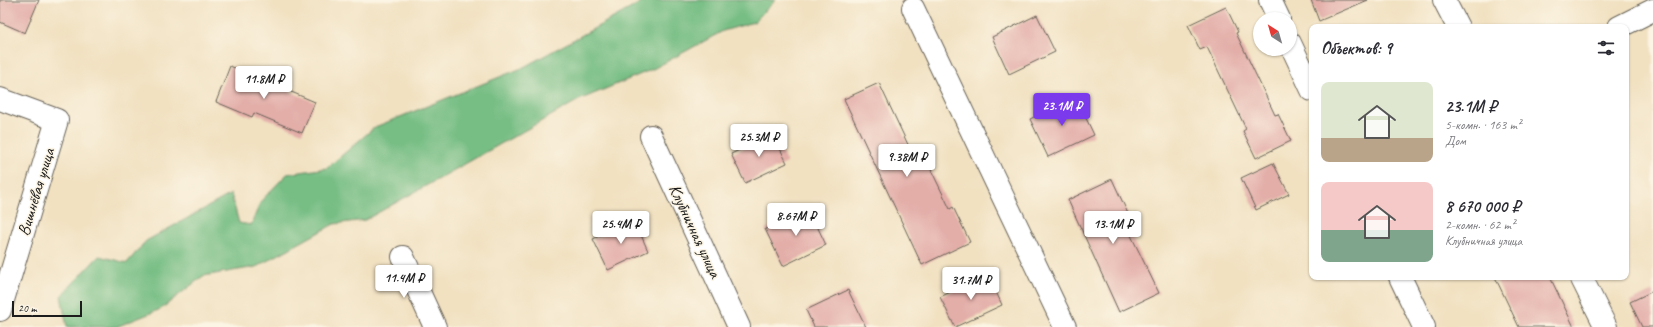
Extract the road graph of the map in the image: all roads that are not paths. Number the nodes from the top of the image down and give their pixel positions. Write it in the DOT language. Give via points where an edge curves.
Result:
graph roads {
  1 [pos="1270,0"];
  2 [pos="1444,0"];
  3 [pos="912,8"];
  4 [pos="1653,10"];
  5 [pos="1276,12"];
  6 [pos="1456,24"];
  7 [pos="1625,24"];
  8 [pos="1296,56"];
  9 [pos="1309,84"];
  10 [pos="0,99"];
  11 [pos="651,136"];
  12 [pos="403,257"];
  13 [pos="1401,280"];
  14 [pos="1582,280"];
  15 [pos="0,310"];
  16 [pos="435,327"];
  17 [pos="739,327"];
  18 [pos="1065,327"];
  19 [pos="1424,327"];
  20 [pos="1606,327"];
  1 -- 5 [label="street"];
  2 -- 6 [label="street"];
  3 -- 18 [label="street"];
  4 -- 7 [label="street"];
  8 -- 9 [label="street"];
  10 -- 15 [label="street, Вишнёвая улица" via="57,120"];
  11 -- 17 [label="street, Клубничная улица"];
  12 -- 16 [label="street"];
  13 -- 19 [label="street"];
  14 -- 20 [label="street"];
}
